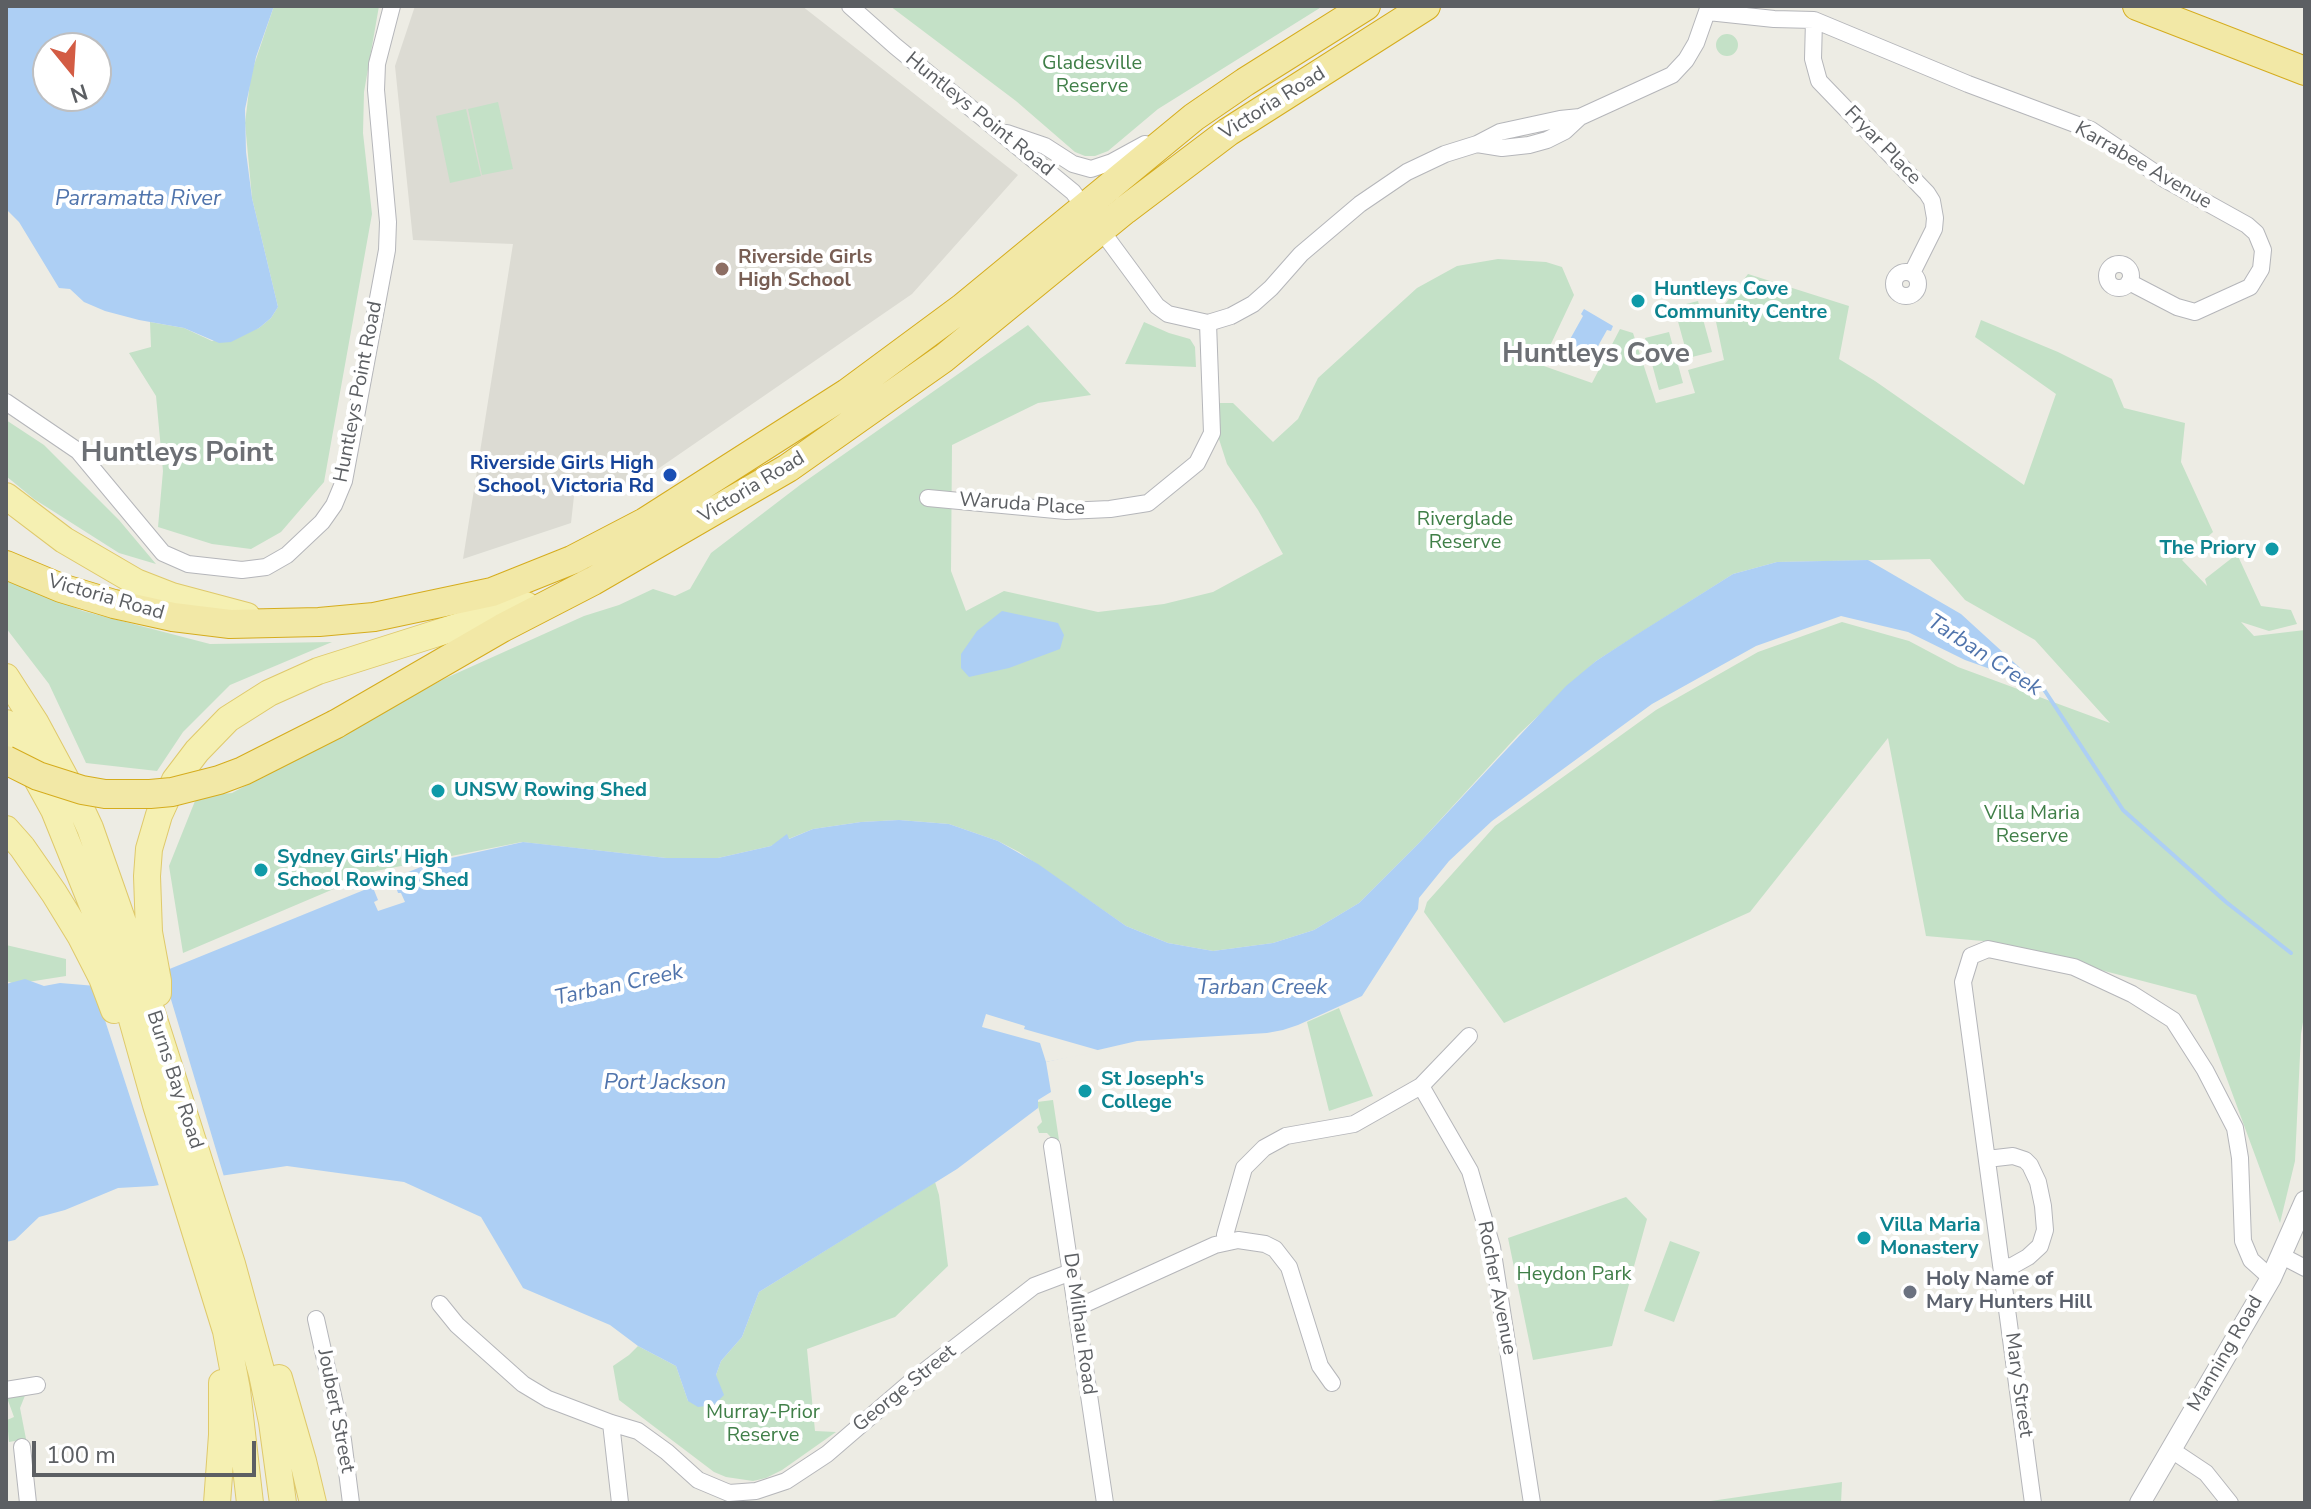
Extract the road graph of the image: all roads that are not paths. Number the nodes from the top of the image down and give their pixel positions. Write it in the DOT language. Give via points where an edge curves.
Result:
graph roads {
  1 [pos="392,6"];
  2 [pos="850,6"];
  3 [pos="1366,6"];
  4 [pos="1426,6"];
  5 [pos="2137,6"];
  6 [pos="2181,6"];
  7 [pos="1707,8"];
  8 [pos="1814,20"];
  9 [pos="2305,55"];
  10 [pos="2305,71"];
  11 [pos="1194,117"];
  12 [pos="998,131"];
  13 [pos="1094,218"];
  14 [pos="1912,273"];
  15 [pos="2129,282"];
  16 [pos="1208,323"];
  17 [pos="6,402"];
  18 [pos="6,496"];
  19 [pos="928,498"];
  20 [pos="628,561"];
  21 [pos="6,565"];
  22 [pos="262,622"];
  23 [pos="6,677"];
  24 [pos="6,723"];
  25 [pos="6,760"];
  26 [pos="77,831"];
  27 [pos="14,838"];
  28 [pos="157,1026"];
  29 [pos="1469,1036"];
  30 [pos="1421,1086"];
  31 [pos="156,1105"];
  32 [pos="1052,1146"];
  33 [pos="1987,1159"];
  34 [pos="2305,1201"];
  35 [pos="1226,1238"];
  36 [pos="2282,1256"];
  37 [pos="2002,1267"];
  38 [pos="221,1268"];
  39 [pos="2305,1268"];
  40 [pos="1071,1272"];
  41 [pos="2271,1278"];
  42 [pos="440,1304"];
  43 [pos="1076,1308"];
  44 [pos="316,1319"];
  45 [pos="1332,1383"];
  46 [pos="37,1385"];
  47 [pos="6,1390"];
  48 [pos="611,1423"];
  49 [pos="22,1447"];
  50 [pos="2170,1449"];
  51 [pos="28,1503"];
  52 [pos="217,1503"];
  53 [pos="250,1503"];
  54 [pos="283,1503"];
  55 [pos="313,1503"];
  56 [pos="351,1503"];
  57 [pos="620,1503"];
  58 [pos="1105,1503"];
  59 [pos="1532,1503"];
  60 [pos="2033,1503"];
  61 [pos="2140,1503"];
  62 [pos="2230,1503"];
  1 -- 17 [label="street, Huntleys Point Road" via="376,90 387,250 344,481 322,522 266,567 188,564 163,553 78,451"];
  2 -- 12 [label="street, Huntleys Point Road"];
  3 -- 11 [label="highway, Victoria Road"];
  4 -- 13 [label="highway, Victoria Road"];
  5 -- 10 [label="highway"];
  6 -- 9 [label="highway"];
  7 -- 8 [label="street, Karrabee Avenue"];
  7 -- 16 [label="street" via="1696,43 1672,75 1580,117 1500,132 1407,172 1353,209 1253,304"];
  8 -- 14 [label="street, Fryar Place" via="1813,59 1819,81 1932,201 1934,229"];
  8 -- 15 [label="street, Karrabee Avenue" via="2091,130 2247,225 2263,250 2261,269 2250,287 2195,312"];
  11 -- 12 [label="street" via="1091,169"];
  11 -- 13 [label="highway, Victoria Road"];
  12 -- 13 [label="street, Huntleys Point Road" via="1069,188"];
  13 -- 16 [label="street, Huntleys Point Road" via="1157,306 1168,314"];
  13 -- 20 [label="highway, Victoria Road" via="944,358 775,476"];
  13 -- 22 [label="highway, Victoria Road" via="847,393 657,515 572,560 492,592 425,607 374,617"];
  16 -- 19 [label="street, Waruda Place" via="1212,433 1197,463 1148,503 1066,511"];
  18 -- 22 [label="main road" via="64,540 136,582"];
  20 -- 25 [label="highway, Victoria Road, bridge" via="336,724 243,771 194,787 128,795 82,790"];
  20 -- 28 [label="main road" via="491,618 333,666 269,693 228,719 175,780 149,849"];
  21 -- 22 [label="highway, Victoria Road" via="61,588 158,614 230,624"];
  23 -- 26 [label="main road, Burns Bay Road" via="35,722"];
  24 -- 26 [label="main road, Burns Bay Road"];
  26 -- 28 [label="main road, Burns Bay Road" via="124,925"];
  26 -- 31 [label="main road, Burns Bay Road"];
  27 -- 31 [label="main road" via="81,937"];
  28 -- 38 [label="main road, Burns Bay Road"];
  29 -- 30 [label="street"];
  30 -- 35 [label="street" via="1354,1124 1286,1136 1264,1148 1244,1168"];
  30 -- 59 [label="street, Rocher Avenue" via="1470,1171 1492,1247"];
  31 -- 38 [label="main road, Burns Bay Road"];
  32 -- 40 [label="street, De Milhau Road"];
  33 -- 37 [label="street, Mary Street"];
  33 -- 37 [label="street" via="2025,1160 2038,1182 2043,1206 2040,1246"];
  33 -- 41 [label="street, Mary Street" via="1963,982 1971,956 1988,949 2074,967 2173,1020 2205,1070 2235,1128 2243,1241 2251,1260"];
  34 -- 36 [label="street, Manning Road"];
  35 -- 43 [label="street"];
  35 -- 45 [label="street" via="1265,1244 1282,1256 1320,1366"];
  36 -- 39 [label="street"];
  36 -- 41 [label="street, Manning Road"];
  37 -- 60 [label="street, Mary Street"];
  38 -- 52 [label="main road"];
  38 -- 53 [label="main road, Burns Bay Road"];
  38 -- 54 [label="main road, Burns Bay Road" via="265,1386"];
  38 -- 55 [label="main road" via="263,1326"];
  40 -- 43 [label="street, De Milhau Road"];
  40 -- 48 [label="street, George Street" via="1034,1286 827,1454 786,1481 756,1491 729,1493 698,1480 638,1431"];
  41 -- 50 [label="street, Manning Road"];
  42 -- 48 [label="street, George Street" via="523,1384"];
  43 -- 58 [label="street, De Milhau Road"];
  44 -- 56 [label="street, Joubert Street"];
  46 -- 47 [label="street"];
  48 -- 57 [label="street"];
  49 -- 51 [label="street"];
  50 -- 61 [label="street, Manning Road"];
  50 -- 62 [label="street" via="2206,1473"];
}
